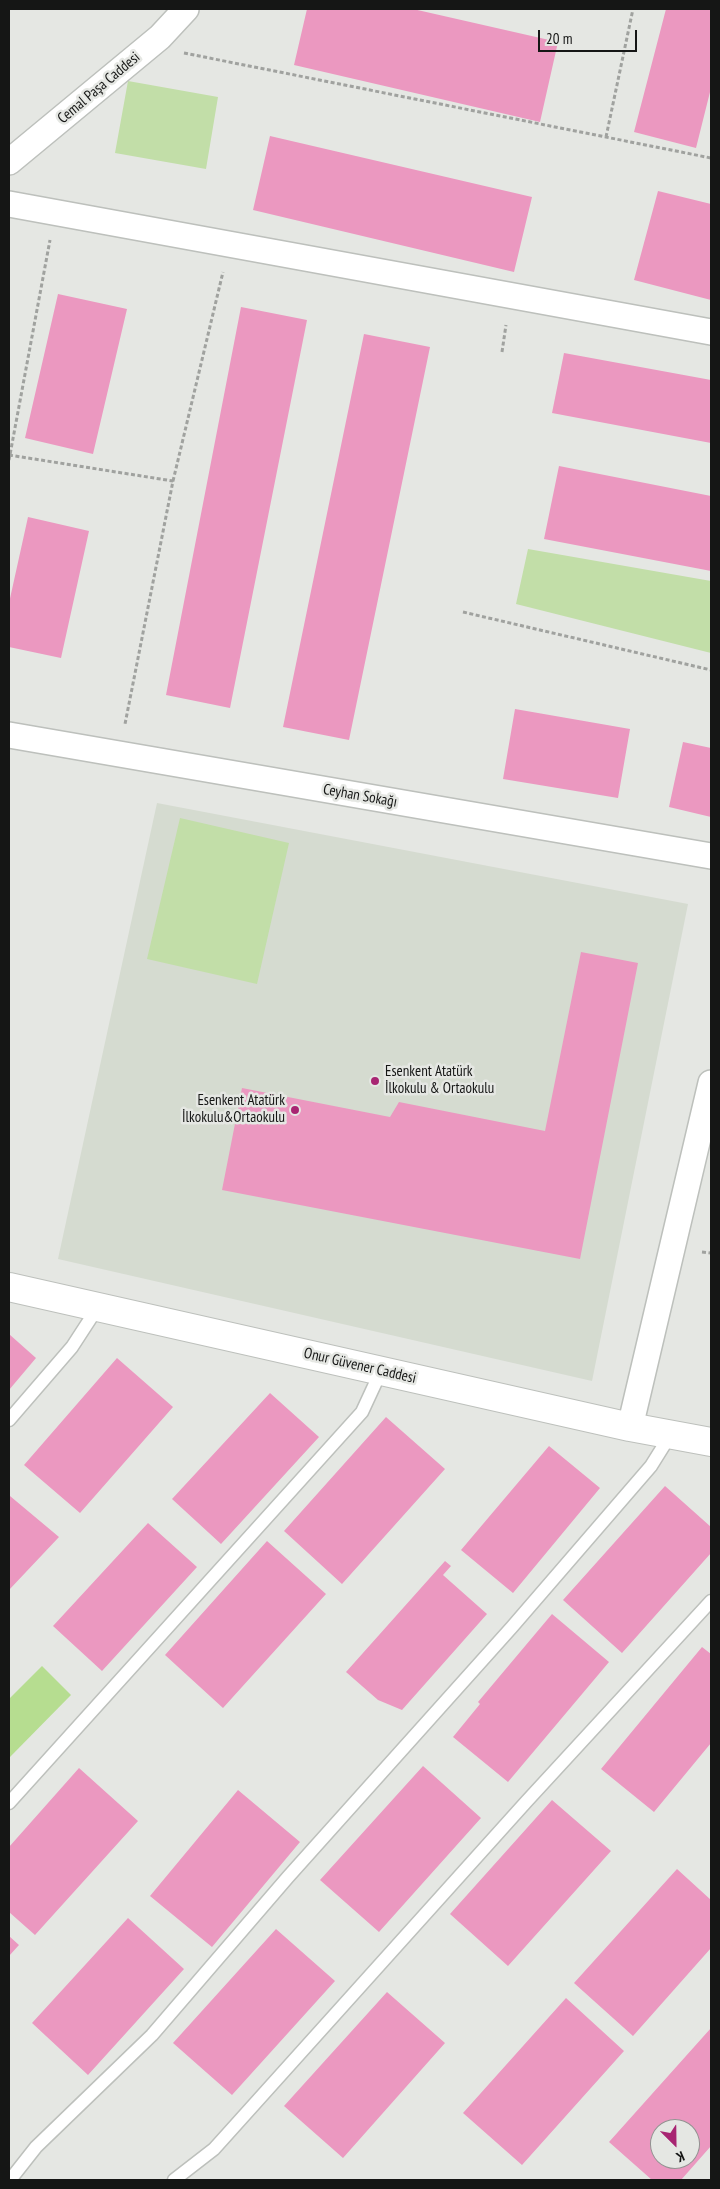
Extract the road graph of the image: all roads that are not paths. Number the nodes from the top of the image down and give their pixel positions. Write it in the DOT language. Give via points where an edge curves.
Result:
graph roads {
  1 [pos="186,9"];
  2 [pos="9,162"];
  3 [pos="9,204"];
  4 [pos="711,332"];
  5 [pos="9,735"];
  6 [pos="711,856"];
  7 [pos="711,1083"];
  8 [pos="9,1287"];
  9 [pos="98,1307"];
  10 [pos="381,1371"];
  11 [pos="9,1420"];
  12 [pos="630,1427"];
  13 [pos="671,1434"];
  14 [pos="711,1442"];
  15 [pos="711,1601"];
  16 [pos="9,1803"];
  17 [pos="10,2180"];
  18 [pos="174,2180"];
  1 -- 2 [label="street, Cemal Paşa Caddesi" via="149,46"];
  3 -- 4 [label="street"];
  5 -- 6 [label="street, Ceyhan Sokağı"];
  7 -- 12 [label="street"];
  8 -- 9 [label="street, Onur Güvener Caddesi"];
  9 -- 10 [label="street, Onur Güvener Caddesi"];
  9 -- 11 [label="lane" via="72,1347"];
  10 -- 12 [label="street, Onur Güvener Caddesi"];
  10 -- 16 [label="lane" via="362,1412"];
  12 -- 13 [label="street, Onur Güvener Caddesi"];
  13 -- 14 [label="street, Onur Güvener Caddesi"];
  13 -- 17 [label="lane" via="651,1466 152,2036 36,2147"];
  15 -- 18 [label="lane" via="214,2149"];
}
